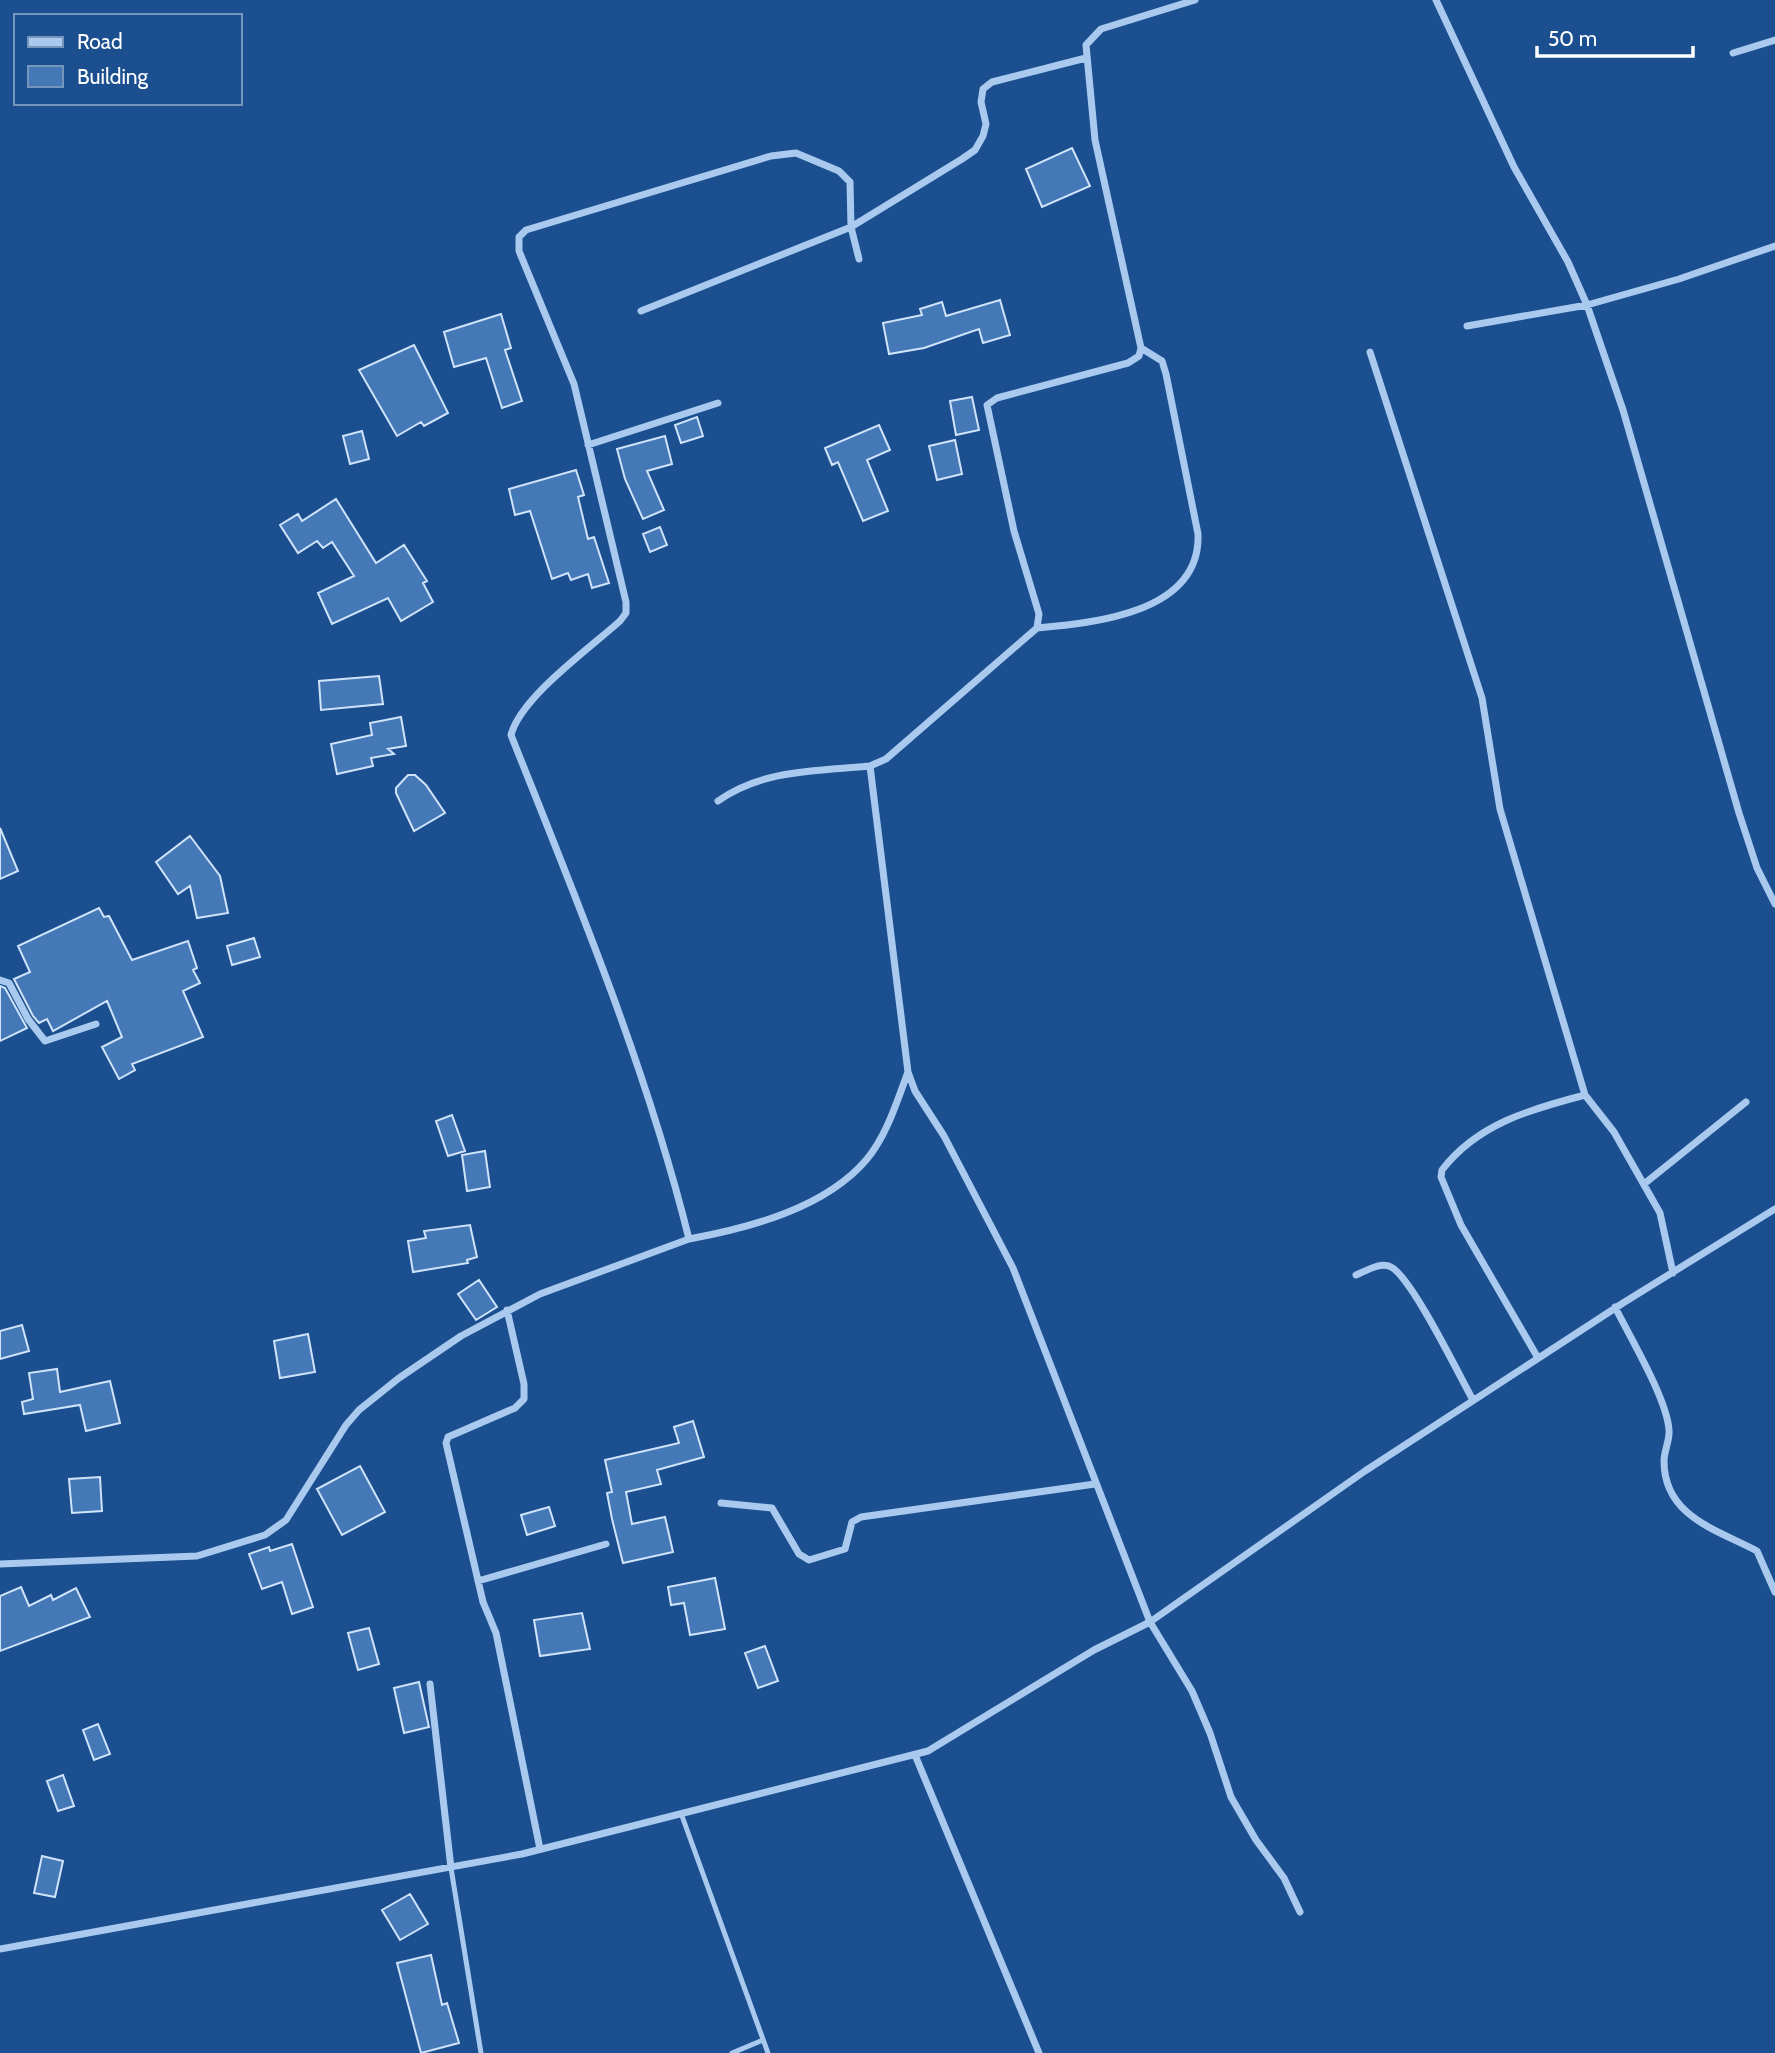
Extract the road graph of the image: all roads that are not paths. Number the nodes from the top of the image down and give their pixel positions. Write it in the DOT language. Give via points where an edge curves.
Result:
graph roads {
  1 [pos="1195,0"];
  2 [pos="1436,0"];
  3 [pos="1775,40"];
  4 [pos="1733,53"];
  5 [pos="1086,58"];
  6 [pos="851,228"];
  7 [pos="1775,246"];
  8 [pos="859,259"];
  9 [pos="1587,305"];
  10 [pos="641,311"];
  11 [pos="1466,326"];
  12 [pos="1141,348"];
  13 [pos="1370,352"];
  14 [pos="718,403"];
  15 [pos="588,445"];
  16 [pos="1037,628"];
  17 [pos="870,766"];
  18 [pos="718,801"];
  19 [pos="1775,904"];
  20 [pos="0,980"];
  21 [pos="96,1024"];
  22 [pos="908,1072"];
  23 [pos="1585,1095"];
  24 [pos="1746,1102"];
  25 [pos="1644,1184"];
  26 [pos="1775,1209"];
  27 [pos="689,1239"];
  28 [pos="1673,1273"];
  29 [pos="1356,1275"];
  30 [pos="1615,1307"];
  31 [pos="507,1310"];
  32 [pos="1538,1358"];
  33 [pos="1473,1400"];
  34 [pos="1095,1484"];
  35 [pos="721,1503"];
  36 [pos="606,1544"];
  37 [pos="0,1564"];
  38 [pos="478,1581"];
  39 [pos="1775,1592"];
  40 [pos="1150,1622"];
  41 [pos="430,1684"];
  42 [pos="915,1755"];
  43 [pos="682,1816"];
  44 [pos="540,1850"];
  45 [pos="451,1868"];
  46 [pos="1300,1912"];
  47 [pos="0,1949"];
  48 [pos="763,2040"];
  49 [pos="481,2053"];
  50 [pos="733,2053"];
  51 [pos="768,2053"];
  52 [pos="1039,2053"];
  1 -- 5 [label="street" via="1101,29 1086,45"];
  2 -- 9 [label="street" via="1514,167"];
  3 -- 4 [label="street"];
  5 -- 6 [label="street" via="992,82 983,89 986,124 975,150"];
  5 -- 12 [label="street" via="1095,140"];
  6 -- 8 [label="street"];
  6 -- 10 [label="street"];
  6 -- 15 [label="street" via="850,182 839,171 796,153 771,156 526,230 519,237 519,251 574,384"];
  7 -- 9 [label="street"];
  9 -- 11 [label="street"];
  9 -- 19 [label="street" via="1630,436 1739,814"];
  12 -- 16 [label="street" via="1139,356 1128,363 997,398 987,405 1014,531 1039,614"];
  12 -- 16 [label="street" via="1162,361 1166,373 1199,553 1168,593 1133,613 1098,623"];
  13 -- 23 [label="street" via="1482,698 1500,809"];
  14 -- 15 [label="street"];
  15 -- 27 [label="street" via="625,613 528,704 511,735 664,1140"];
  16 -- 17 [label="street" via="887,759"];
  17 -- 18 [label="street" via="772,776"];
  17 -- 22 [label="street"];
  20 -- 21 [label="street" via="9,983 45,1041"];
  22 -- 27 [label="street" via="890,1120 868,1158 853,1172 795,1208"];
  22 -- 34 [label="street" via="1013,1268"];
  23 -- 25 [label="street" via="1614,1132"];
  23 -- 32 [label="street" via="1483,1131 1442,1170 1461,1225"];
  24 -- 25 [label="street"];
  25 -- 28 [label="street" via="1660,1213"];
  26 -- 28 [label="street"];
  27 -- 31 [label="street" via="561,1285"];
  28 -- 30 [label="street"];
  29 -- 33 [label="street" via="1383,1264 1393,1267 1421,1305"];
  30 -- 32 [label="street"];
  30 -- 39 [label="street" via="1660,1399 1669,1430 1664,1461 1668,1486 1684,1513 1710,1531 1757,1551"];
  31 -- 37 [label="street" via="433,1354 359,1410 286,1520 265,1535 197,1556"];
  31 -- 38 [label="street" via="524,1399 514,1408 448,1437 446,1443"];
  32 -- 33 [label="street"];
  33 -- 40 [label="street" via="1247,1551"];
  34 -- 35 [label="street" via="861,1517 852,1522 845,1549 809,1560 799,1554 772,1508"];
  34 -- 40 [label="street"];
  36 -- 38 [label="street"];
  38 -- 44 [label="street" via="496,1633"];
  40 -- 42 [label="street"];
  40 -- 46 [label="street" via="1192,1690 1230,1797 1284,1878"];
  41 -- 45 [label="street"];
  42 -- 43 [label="street"];
  42 -- 52 [label="street"];
  43 -- 44 [label="street"];
  43 -- 48 [label="lane"];
  44 -- 45 [label="street"];
  45 -- 47 [label="street"];
  45 -- 49 [label="lane"];
  48 -- 50 [label="lane"];
  48 -- 51 [label="lane"];
}
